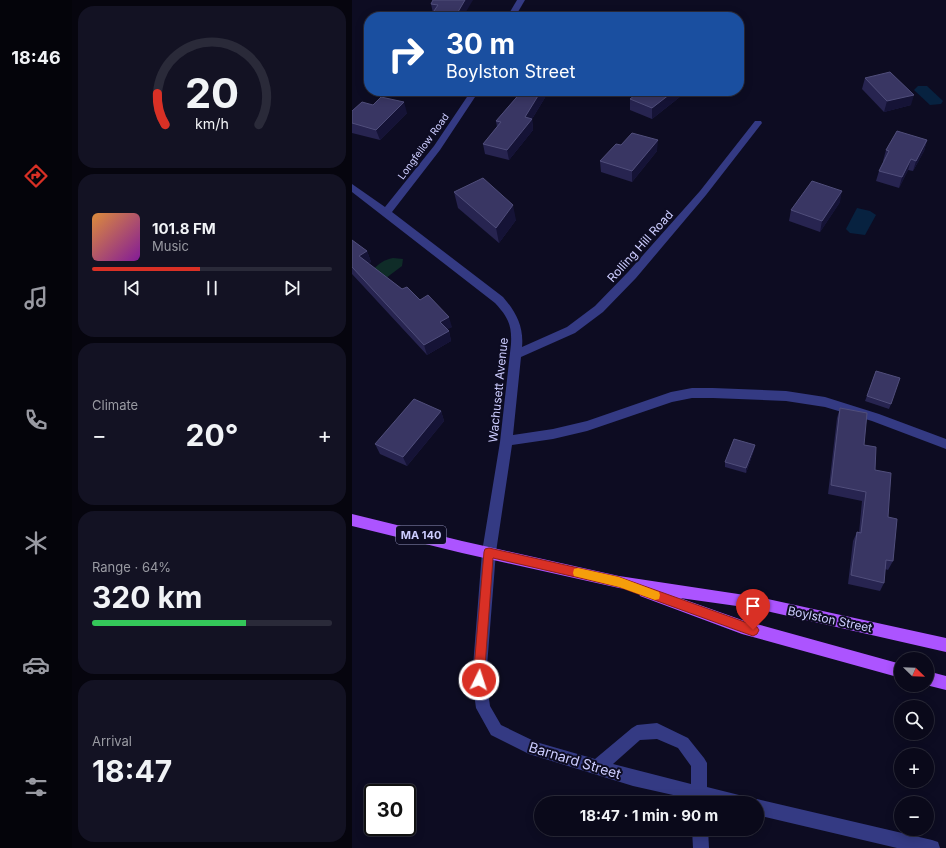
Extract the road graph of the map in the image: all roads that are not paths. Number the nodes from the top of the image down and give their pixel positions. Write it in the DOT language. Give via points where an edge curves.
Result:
graph roads {
  1 [pos="521,0"];
  2 [pos="514,12"];
  3 [pos="472,96"];
  4 [pos="758,123"];
  5 [pos="352,187"];
  6 [pos="387,212"];
  7 [pos="515,355"];
  8 [pos="506,442"];
  9 [pos="946,444"];
  10 [pos="352,520"];
  11 [pos="489,552"];
  12 [pos="619,582"];
  13 [pos="946,645"];
  14 [pos="894,669"];
  15 [pos="934,680"];
  16 [pos="946,683"];
  17 [pos="597,768"];
  18 [pos="692,796"];
  19 [pos="699,796"];
  20 [pos="764,809"];
  21 [pos="700,836"];
  22 [pos="701,848"];
  23 [pos="932,848"];
  1 -- 2 [label="street"];
  3 -- 6 [label="street, Longfellow Road" via="437,148"];
  4 -- 7 [label="street, Rolling Hill Road" via="703,194 599,309 571,330"];
  5 -- 6 [label="street, Wachusett Avenue"];
  6 -- 7 [label="street, Wachusett Avenue" via="468,274 507,308 517,329"];
  7 -- 8 [label="street, Wachusett Avenue"];
  8 -- 9 [label="street" via="587,426 671,397 713,393 786,396 825,402 875,417"];
  8 -- 11 [label="street, Wachusett Avenue"];
  10 -- 11 [label="main road, Boylston Street / MA 140"];
  11 -- 12 [label="main road, Boylston Street / MA 140"];
  11 -- 17 [label="street, Barnard Street" via="479,680 483,708 496,730 520,743"];
  12 -- 13 [label="main road, Boylston Street / MA 140" via="758,603"];
  12 -- 14 [label="main road, Boylston Street / MA 140" via="742,627"];
  15 -- 16 [label="main road"];
  17 -- 18 [label="street, Barnard Street"];
  17 -- 19 [label="street" via="637,733 657,731 683,743 699,763"];
  20 -- 23 [label="street"];
  21 -- 22 [label="street"];
}
